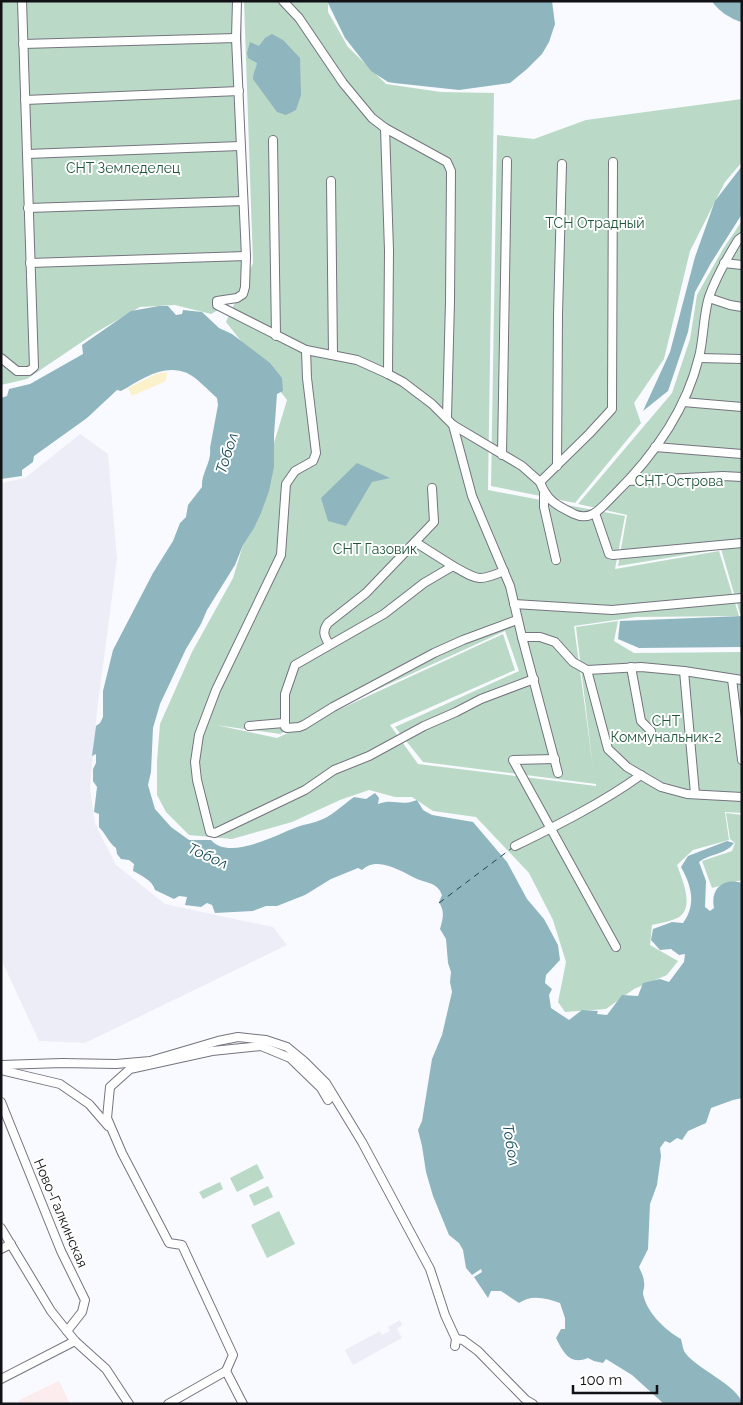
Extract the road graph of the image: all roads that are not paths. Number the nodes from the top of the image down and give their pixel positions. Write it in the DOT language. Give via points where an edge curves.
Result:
graph roads {
  1 [pos="22,1"];
  2 [pos="237,1"];
  3 [pos="283,1"];
  4 [pos="236,38"];
  5 [pos="23,44"];
  6 [pos="239,91"];
  7 [pos="25,100"];
  8 [pos="386,128"];
  9 [pos="273,140"];
  10 [pos="240,146"];
  11 [pos="27,154"];
  12 [pos="506,161"];
  13 [pos="613,162"];
  14 [pos="562,164"];
  15 [pos="331,181"];
  16 [pos="243,201"];
  17 [pos="28,208"];
  18 [pos="742,237"];
  19 [pos="246,256"];
  20 [pos="30,263"];
  21 [pos="724,263"];
  22 [pos="742,265"];
  23 [pos="709,298"];
  24 [pos="742,307"];
  25 [pos="276,336"];
  26 [pos="306,350"];
  27 [pos="333,355"];
  28 [pos="1,358"];
  29 [pos="699,358"];
  30 [pos="742,359"];
  31 [pos="388,374"];
  32 [pos="683,402"];
  33 [pos="742,406"];
  34 [pos="447,417"];
  35 [pos="453,425"];
  36 [pos="655,447"];
  37 [pos="502,454"];
  38 [pos="742,454"];
  39 [pos="557,466"];
  40 [pos="742,477"];
  41 [pos="628,481"];
  42 [pos="540,482"];
  43 [pos="432,488"];
  44 [pos="544,494"];
  45 [pos="595,513"];
  46 [pos="414,542"];
  47 [pos="742,543"];
  48 [pos="556,560"];
  49 [pos="454,566"];
  50 [pos="504,571"];
  51 [pos="742,598"];
  52 [pos="514,604"];
  53 [pos="517,620"];
  54 [pos="522,637"];
  55 [pos="329,644"];
  56 [pos="630,667"];
  57 [pos="587,670"];
  58 [pos="684,670"];
  59 [pos="534,679"];
  60 [pos="732,679"];
  61 [pos="742,680"];
  62 [pos="284,723"];
  63 [pos="249,726"];
  64 [pos="651,730"];
  65 [pos="555,759"];
  66 [pos="742,760"];
  67 [pos="558,773"];
  68 [pos="641,775"];
  69 [pos="695,794"];
  70 [pos="742,797"];
  71 [pos="551,829"];
  72 [pos="515,846"];
  73 [pos="616,947"];
  74 [pos="1,1065"];
  75 [pos="1,1070"];
  76 [pos="328,1100"];
  77 [pos="1,1102"];
  78 [pos="112,1131"];
  79 [pos="1,1228"];
  80 [pos="11,1244"];
  81 [pos="1,1249"];
  82 [pos="67,1331"];
  83 [pos="75,1341"];
  84 [pos="226,1372"];
  85 [pos="1,1379"];
  86 [pos="129,1404"];
  87 [pos="168,1404"];
  88 [pos="243,1404"];
  89 [pos="533,1404"];
  1 -- 5 [label="street"];
  2 -- 4 [label="street"];
  3 -- 8 [label="street" via="299,18 343,84 372,118"];
  4 -- 5 [label="street"];
  4 -- 6 [label="street"];
  5 -- 7 [label="street"];
  6 -- 7 [label="street"];
  6 -- 10 [label="street"];
  7 -- 11 [label="street"];
  8 -- 31 [label="street"];
  8 -- 34 [label="street" via="447,162 451,171"];
  9 -- 25 [label="street"];
  10 -- 11 [label="street"];
  10 -- 16 [label="street"];
  11 -- 17 [label="street"];
  12 -- 37 [label="street"];
  13 -- 39 [label="street" via="612,409"];
  14 -- 39 [label="street"];
  15 -- 27 [label="street"];
  16 -- 17 [label="street"];
  16 -- 19 [label="street"];
  17 -- 20 [label="street"];
  18 -- 21 [label="street"];
  19 -- 20 [label="street"];
  19 -- 25 [label="street" via="243,294 217,301 217,305"];
  20 -- 28 [label="street" via="34,367 29,371 17,371"];
  21 -- 22 [label="street"];
  21 -- 23 [label="street"];
  23 -- 24 [label="street"];
  23 -- 29 [label="street"];
  25 -- 26 [label="street"];
  26 -- 27 [label="street"];
  26 -- 59 [label="street" via="316,453 313,461 295,471 286,484 282,555 216,690 199,735 194,762 210,832 215,833 305,790 334,770 369,756 481,699"];
  27 -- 31 [label="street" via="357,360"];
  29 -- 30 [label="street"];
  29 -- 32 [label="street"];
  31 -- 34 [label="street"];
  32 -- 33 [label="street"];
  32 -- 36 [label="street"];
  34 -- 35 [label="street"];
  35 -- 37 [label="street"];
  35 -- 50 [label="street" via="472,496"];
  36 -- 38 [label="street"];
  36 -- 41 [label="street"];
  37 -- 42 [label="street"];
  39 -- 42 [label="street"];
  40 -- 41 [label="street"];
  41 -- 45 [label="street"];
  42 -- 44 [label="street"];
  43 -- 46 [label="street" via="435,519"];
  44 -- 45 [label="street" via="580,517"];
  44 -- 48 [label="street"];
  45 -- 47 [label="street" via="609,554"];
  46 -- 49 [label="street"];
  46 -- 55 [label="street" via="366,593 328,622 324,632"];
  49 -- 50 [label="street" via="478,579"];
  49 -- 55 [label="street" via="424,583 384,614"];
  50 -- 52 [label="street"];
  51 -- 52 [label="street" via="612,610"];
  52 -- 53 [label="street"];
  53 -- 54 [label="street"];
  53 -- 62 [label="street" via="434,653 299,727 287,728"];
  54 -- 57 [label="street" via="540,637 555,642 573,662"];
  54 -- 59 [label="street"];
  55 -- 62 [label="street" via="295,665 285,694"];
  56 -- 57 [label="street"];
  56 -- 58 [label="street"];
  56 -- 64 [label="street" via="641,721"];
  57 -- 68 [label="street" via="608,749 626,767"];
  58 -- 60 [label="street"];
  58 -- 69 [label="street"];
  59 -- 65 [label="street"];
  60 -- 61 [label="street"];
  60 -- 66 [label="street"];
  62 -- 63 [label="street"];
  65 -- 67 [label="street"];
  65 -- 71 [label="street" via="513,760"];
  68 -- 69 [label="street" via="661,787"];
  68 -- 71 [label="street"];
  69 -- 70 [label="street"];
  71 -- 72 [label="street"];
  71 -- 73 [label="street"];
  74 -- 89 [label="street" via="150,1061 238,1037 266,1040 286,1047 326,1083 362,1142 430,1268 456,1343 463,1340 478,1351"];
  75 -- 78 [label="street" via="60,1084 89,1104"];
  76 -- 78 [label="street" via="321,1088 290,1058 261,1046 212,1051 130,1069 110,1087 107,1118"];
  77 -- 82 [label="street, Ново-Галкинская" via="61,1250 85,1300 82,1312"];
  78 -- 84 [label="street" via="169,1243 182,1245 233,1356"];
  79 -- 80 [label="street"];
  80 -- 81 [label="street"];
  80 -- 82 [label="street" via="51,1311"];
  82 -- 83 [label="street"];
  83 -- 85 [label="street"];
  83 -- 86 [label="street" via="102,1364"];
  84 -- 87 [label="street"];
  84 -- 88 [label="street"];
}
